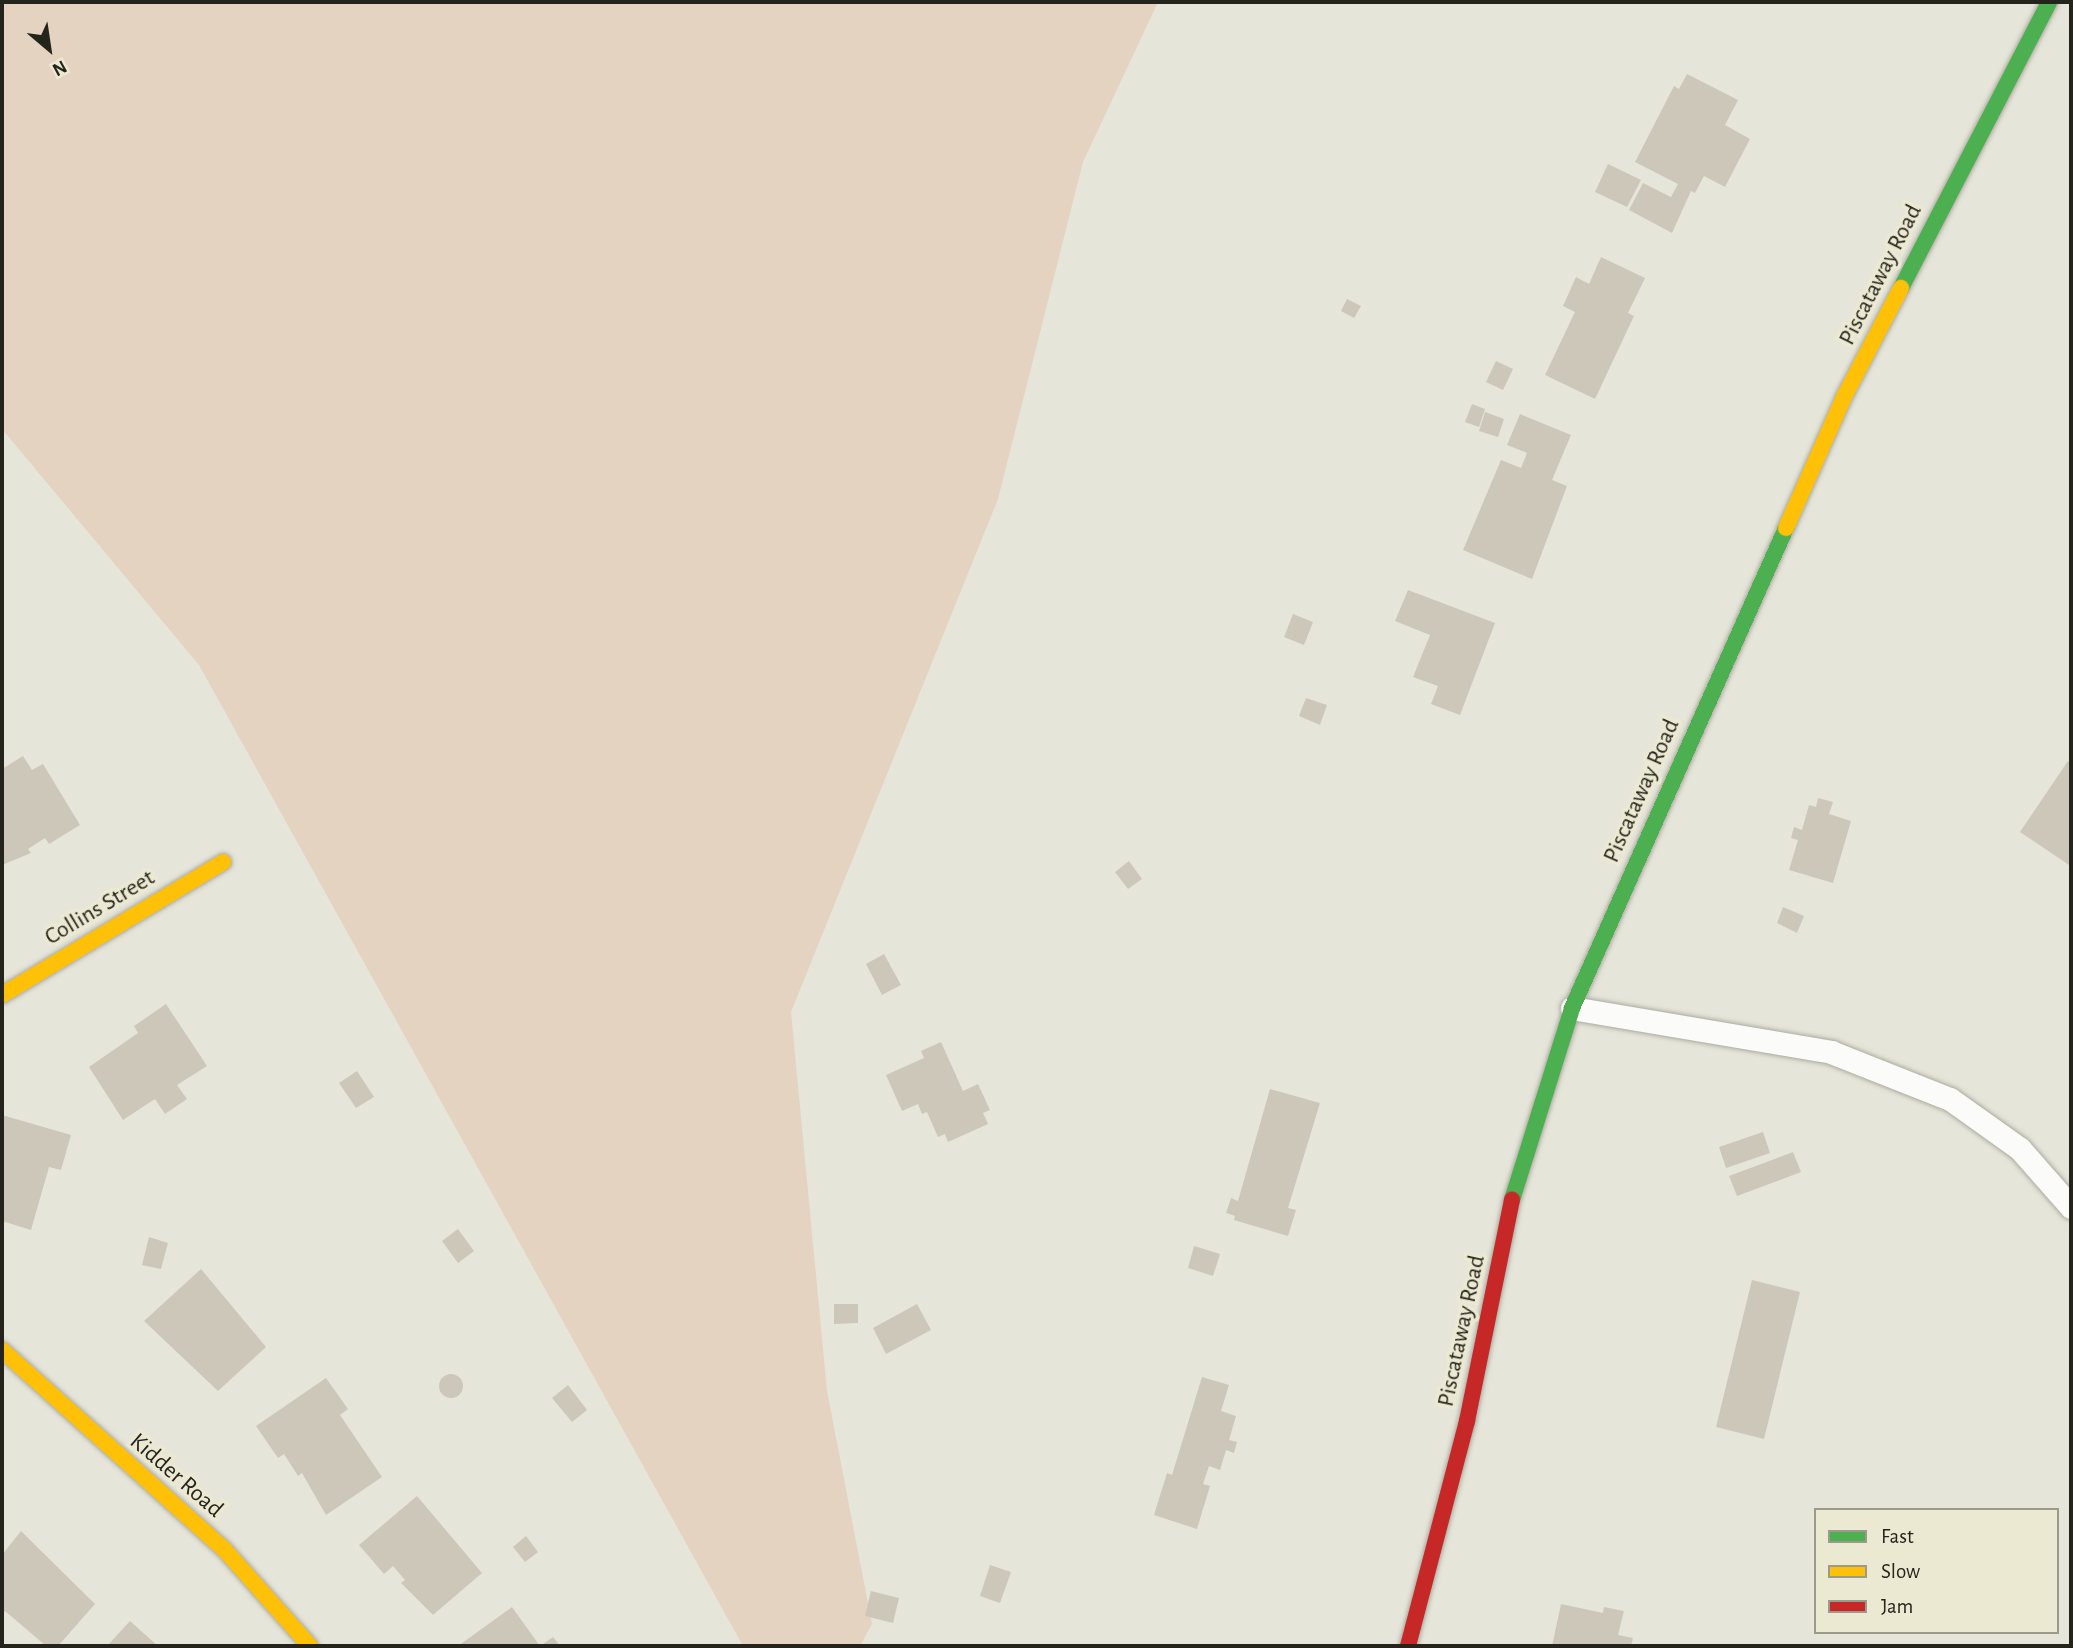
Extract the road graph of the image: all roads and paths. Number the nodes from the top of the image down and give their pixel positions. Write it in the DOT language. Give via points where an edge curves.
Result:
graph roads {
  1 [pos="2049,2"];
  2 [pos="223,862"];
  3 [pos="2,995"];
  4 [pos="1572,1007"];
  5 [pos="2071,1208"];
  6 [pos="2,1350"];
  7 [pos="310,1646"];
  8 [pos="1408,1646"];
  1 -- 4 [label="main road, Piscataway Road" via="1846,395"];
  2 -- 3 [label="main road, Collins Street"];
  4 -- 5 [label="lane" via="1831,1052 1950,1099 2020,1149"];
  4 -- 8 [label="main road, Piscataway Road" via="1516,1178 1467,1421"];
  6 -- 7 [label="main road, Kidder Road" via="223,1548"];
}
